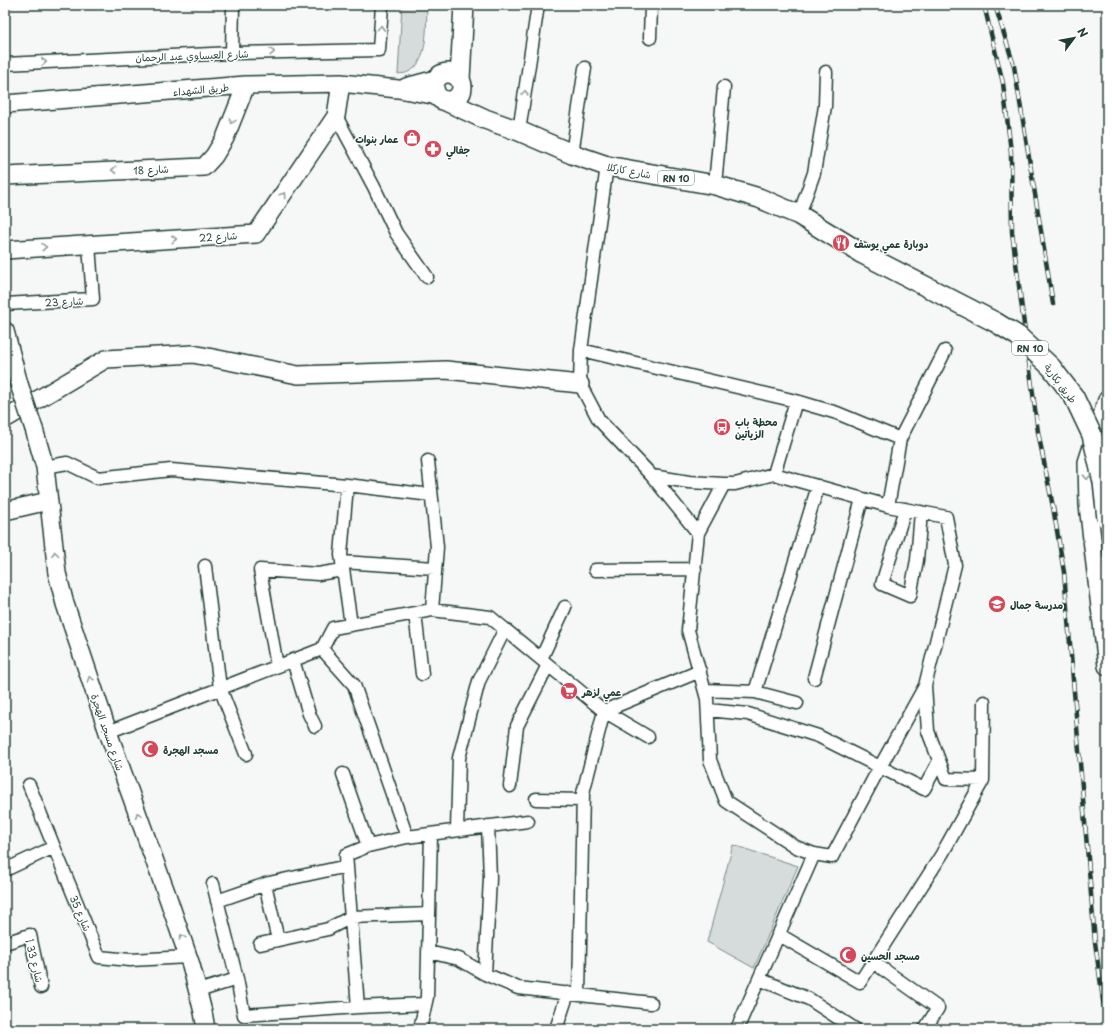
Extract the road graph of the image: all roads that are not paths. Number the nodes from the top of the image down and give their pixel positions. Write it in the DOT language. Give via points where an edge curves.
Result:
graph roads {
  1 [pos="232,5"];
  2 [pos="382,5"];
  3 [pos="456,5"];
  4 [pos="464,5"];
  5 [pos="538,5"];
  6 [pos="651,5"];
  7 [pos="650,38"];
  8 [pos="232,53"];
  9 [pos="5,64"];
  10 [pos="585,68"];
  11 [pos="826,72"];
  12 [pos="340,83"];
  13 [pos="246,85"];
  14 [pos="448,85"];
  15 [pos="724,87"];
  16 [pos="5,104"];
  17 [pos="336,116"];
  18 [pos="519,131"];
  19 [pos="572,154"];
  20 [pos="607,166"];
  21 [pos="5,176"];
  22 [pos="715,185"];
  23 [pos="799,215"];
  24 [pos="89,244"];
  25 [pos="5,250"];
  26 [pos="861,253"];
  27 [pos="427,277"];
  28 [pos="5,304"];
  29 [pos="5,331"];
  30 [pos="582,350"];
  31 [pos="945,351"];
  32 [pos="580,384"];
  33 [pos="1107,400"];
  34 [pos="796,401"];
  35 [pos="5,419"];
  36 [pos="900,439"];
  37 [pos="428,461"];
  38 [pos="45,467"];
  39 [pos="774,474"];
  40 [pos="652,476"];
  41 [pos="724,484"];
  42 [pos="346,485"];
  43 [pos="818,486"];
  44 [pos="432,495"];
  45 [pos="862,499"];
  46 [pos="48,501"];
  47 [pos="888,506"];
  48 [pos="905,509"];
  49 [pos="5,511"];
  50 [pos="921,512"];
  51 [pos="1107,519"];
  52 [pos="698,533"];
  53 [pos="205,566"];
  54 [pos="343,566"];
  55 [pos="435,568"];
  56 [pos="694,569"];
  57 [pos="595,570"];
  58 [pos="566,607"];
  59 [pos="432,610"];
  60 [pos="415,613"];
  61 [pos="351,625"];
  62 [pos="505,629"];
  63 [pos="322,649"];
  64 [pos="293,660"];
  65 [pos="544,662"];
  66 [pos="277,666"];
  67 [pos="1107,666"];
  68 [pos="700,671"];
  69 [pos="422,674"];
  70 [pos="814,678"];
  71 [pos="925,686"];
  72 [pos="220,688"];
  73 [pos="705,690"];
  74 [pos="755,692"];
  75 [pos="984,702"];
  76 [pos="798,703"];
  77 [pos="708,710"];
  78 [pos="604,711"];
  79 [pos="315,726"];
  80 [pos="108,732"];
  81 [pos="648,737"];
  82 [pos="246,754"];
  83 [pos="939,761"];
  84 [pos="880,767"];
  85 [pos="343,774"];
  86 [pos="983,780"];
  87 [pos="29,785"];
  88 [pos="510,786"];
  89 [pos="536,799"];
  90 [pos="582,800"];
  91 [pos="528,821"];
  92 [pos="488,826"];
  93 [pos="457,830"];
  94 [pos="431,834"];
  95 [pos="407,837"];
  96 [pos="368,846"];
  97 [pos="54,847"];
  98 [pos="814,854"];
  99 [pos="347,866"];
  100 [pos="5,870"];
  101 [pos="213,884"];
  102 [pos="265,884"];
  103 [pos="217,901"];
  104 [pos="429,914"];
  105 [pos="351,917"];
  106 [pos="778,934"];
  107 [pos="278,940"];
  108 [pos="5,943"];
  109 [pos="260,944"];
  110 [pos="428,952"];
  111 [pos="189,958"];
  112 [pos="873,962"];
  113 [pos="485,974"];
  114 [pos="237,979"];
  115 [pos="759,979"];
  116 [pos="41,987"];
  117 [pos="198,991"];
  118 [pos="573,994"];
  119 [pos="651,1003"];
  120 [pos="425,1004"];
  121 [pos="358,1007"];
  122 [pos="206,1029"];
  123 [pos="420,1029"];
  124 [pos="556,1029"];
  125 [pos="737,1029"];
  126 [pos="855,1029"];
  127 [pos="925,1029"];
  1 -- 8 [label="street"];
  8 -- 2 [label="street, شارع العيساوي عبد الرحمان, one-way" via="380,50"];
  3 -- 14 [label="main road"];
  4 -- 14 [label="main road"];
  18 -- 5 [label="street, one-way"];
  6 -- 7 [label="street"];
  9 -- 8 [label="street, شارع العيساوي عبد الرحمان, one-way"];
  10 -- 19 [label="street"];
  11 -- 23 [label="street" via="825,106 814,173"];
  12 -- 13 [label="street, طريق الشهداء"];
  12 -- 14 [label="street, طريق الشهداء" via="398,88"];
  12 -- 17 [label="street, شارع 22"];
  13 -- 16 [label="street, طريق الشهداء"];
  13 -- 21 [label="street, شارع 18, one-way" via="225,138 204,167"];
  14 -- 18 [label="main road, شارع كاركلا / RN 10" via="467,96 485,119"];
  15 -- 22 [label="street"];
  24 -- 17 [label="street, شارع 22, one-way" via="256,234"];
  17 -- 27 [label="street" via="396,233"];
  18 -- 19 [label="main road, شارع كاركلا / RN 10"];
  19 -- 20 [label="main road, شارع كاركلا / RN 10"];
  20 -- 22 [label="main road, شارع كاركلا / RN 10"];
  20 -- 30 [label="street"];
  22 -- 23 [label="main road, شارع كاركلا / RN 10" via="759,198"];
  23 -- 26 [label="main road, شارع كاركلا / RN 10"];
  25 -- 24 [label="street, شارع 22, one-way"];
  24 -- 28 [label="street, شارع 23" via="93,299"];
  26 -- 51 [label="main road, طريق بكارية / RN 10, bridge" via="996,322 1018,336 1051,367 1074,397 1092,435 1103,482"];
  29 -- 38 [label="street, شارع مسجد الهجرة, bridge"];
  30 -- 32 [label="street"];
  30 -- 34 [label="street"];
  31 -- 36 [label="street"];
  32 -- 35 [label="street" via="446,370 298,375 193,354 122,358 106,359"];
  32 -- 40 [label="street" via="599,420"];
  33 -- 67 [label="street, one-way" via="1086,462 1088,505"];
  34 -- 36 [label="street" via="837,413"];
  34 -- 39 [label="street"];
  36 -- 47 [label="street"];
  37 -- 44 [label="street"];
  38 -- 42 [label="street" via="67,463 98,478 171,470"];
  38 -- 46 [label="street, شارع مسجد الهجرة"];
  39 -- 41 [label="street" via="735,484"];
  39 -- 43 [label="street"];
  40 -- 41 [label="street"];
  40 -- 52 [label="street"];
  41 -- 52 [label="street"];
  42 -- 44 [label="street"];
  42 -- 54 [label="street" via="341,555"];
  43 -- 45 [label="street"];
  43 -- 74 [label="street"];
  44 -- 55 [label="street" via="437,547"];
  45 -- 47 [label="street"];
  45 -- 70 [label="street"];
  46 -- 49 [label="street"];
  80 -- 46 [label="street, شارع مسجد الهجرة, one-way" via="65,604 57,573"];
  47 -- 48 [label="street"];
  48 -- 50 [label="street"];
  48 -- 50 [label="street" via="882,584 910,596 917,560"];
  50 -- 71 [label="street" via="946,517 955,565"];
  52 -- 56 [label="street"];
  53 -- 72 [label="street"];
  54 -- 55 [label="street"];
  54 -- 61 [label="street"];
  54 -- 66 [label="street" via="318,574 260,570"];
  55 -- 59 [label="street"];
  56 -- 57 [label="street"];
  56 -- 68 [label="street" via="688,630"];
  58 -- 65 [label="street"];
  59 -- 60 [label="street"];
  59 -- 62 [label="street" via="490,617"];
  60 -- 61 [label="street"];
  60 -- 69 [label="street"];
  61 -- 63 [label="street" via="333,628"];
  62 -- 65 [label="street"];
  62 -- 93 [label="street" via="479,681 459,758"];
  63 -- 64 [label="street"];
  63 -- 95 [label="street" via="354,685"];
  64 -- 66 [label="street"];
  64 -- 79 [label="street"];
  65 -- 78 [label="street"];
  65 -- 88 [label="street" via="517,726"];
  66 -- 72 [label="street"];
  68 -- 73 [label="street"];
  68 -- 78 [label="street"];
  71 -- 83 [label="street" via="928,731"];
  71 -- 84 [label="street"];
  72 -- 80 [label="street"];
  72 -- 82 [label="street"];
  73 -- 74 [label="street"];
  73 -- 77 [label="street"];
  74 -- 76 [label="street"];
  75 -- 86 [label="street"];
  77 -- 84 [label="street" via="748,714 818,736"];
  77 -- 98 [label="street" via="710,760 726,801 796,847"];
  78 -- 81 [label="street"];
  78 -- 90 [label="street"];
  111 -- 80 [label="street, شارع مسجد الهجرة, one-way"];
  83 -- 84 [label="street" via="924,789"];
  83 -- 86 [label="street" via="946,779"];
  84 -- 98 [label="street" via="832,857"];
  85 -- 96 [label="street"];
  86 -- 112 [label="street" via="942,854"];
  87 -- 97 [label="street, شارع 35"];
  89 -- 90 [label="street"];
  90 -- 118 [label="street"];
  91 -- 92 [label="street"];
  92 -- 93 [label="street"];
  92 -- 113 [label="street" via="490,878"];
  93 -- 94 [label="street"];
  94 -- 95 [label="street"];
  94 -- 104 [label="street"];
  95 -- 96 [label="street"];
  96 -- 99 [label="street" via="346,855"];
  97 -- 100 [label="street"];
  97 -- 111 [label="street, شارع 35" via="99,957 130,960"];
  98 -- 106 [label="street"];
  99 -- 102 [label="street"];
  99 -- 105 [label="street"];
  101 -- 103 [label="street"];
  102 -- 103 [label="street"];
  102 -- 107 [label="street"];
  103 -- 114 [label="street"];
  104 -- 105 [label="street"];
  104 -- 110 [label="street"];
  105 -- 107 [label="street" via="328,930"];
  105 -- 121 [label="street"];
  106 -- 112 [label="street" via="860,982"];
  106 -- 115 [label="street"];
  107 -- 109 [label="street"];
  108 -- 116 [label="street, شارع 33 أ" via="30,935"];
  110 -- 113 [label="street" via="459,959"];
  110 -- 120 [label="street"];
  111 -- 117 [label="street, شارع مسجد الهجرة"];
  112 -- 127 [label="street" via="938,1008"];
  113 -- 118 [label="street" via="518,988"];
  114 -- 117 [label="street"];
  114 -- 121 [label="street" via="244,1014"];
  115 -- 125 [label="street"];
  115 -- 126 [label="street" via="809,999"];
  117 -- 122 [label="street, شارع مسجد الهجرة"];
  118 -- 119 [label="street"];
  118 -- 124 [label="street"];
  120 -- 121 [label="street"];
  120 -- 123 [label="street"];
}
